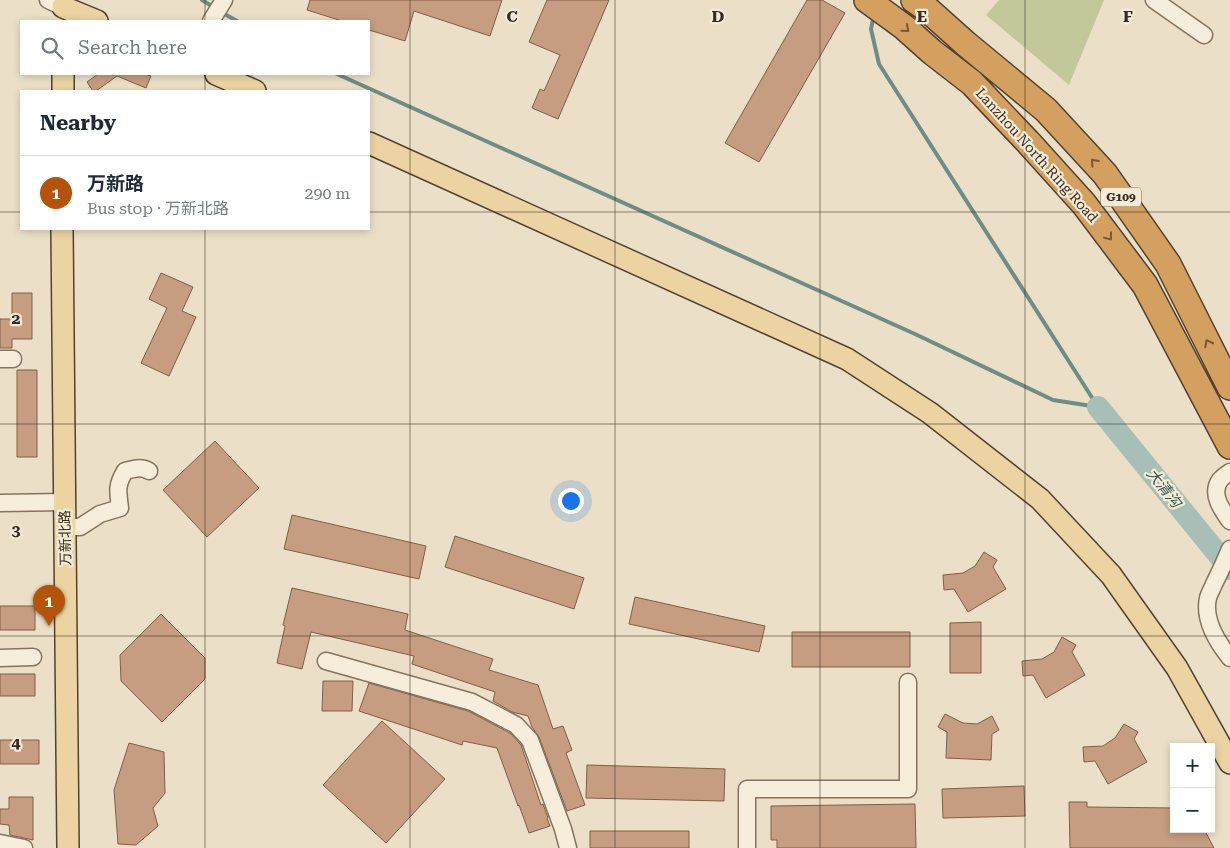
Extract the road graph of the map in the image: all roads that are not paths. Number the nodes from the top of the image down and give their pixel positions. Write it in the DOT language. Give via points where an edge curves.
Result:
graph roads {
  1 [pos="224,0"];
  2 [pos="867,0"];
  3 [pos="914,0"];
  4 [pos="1154,0"];
  5 [pos="60,6"];
  6 [pos="95,20"];
  7 [pos="211,20"];
  8 [pos="1204,35"];
  9 [pos="218,75"];
  10 [pos="253,90"];
  11 [pos="370,143"];
  12 [pos="62,230"];
  13 [pos="1230,387"];
  14 [pos="1220,403"];
  15 [pos="1227,441"];
  16 [pos="149,471"];
  17 [pos="1230,472"];
  18 [pos="65,502"];
  19 [pos="0,503"];
  20 [pos="1230,521"];
  21 [pos="65,527"];
  22 [pos="1230,549"];
  23 [pos="32,657"];
  24 [pos="0,658"];
  25 [pos="1230,658"];
  26 [pos="326,661"];
  27 [pos="908,682"];
  28 [pos="1230,762"];
  29 [pos="0,843"];
  30 [pos="24,848"];
  31 [pos="68,848"];
  32 [pos="568,848"];
  33 [pos="747,848"];
  1 -- 7 [label="street"];
  2 -- 14 [label="highway, Lanzhou North Ring Road / G109, one-way" via="972,83 1084,204 1145,285"];
  13 -- 3 [label="highway, Lanzhou North Ring Road / G109, one-way" via="1168,264 1105,174 1046,110"];
  4 -- 8 [label="street"];
  5 -- 6 [label="main road"];
  9 -- 10 [label="main road"];
  11 -- 28 [label="main road" via="847,359 930,413 1040,499 1111,575 1177,668"];
  12 -- 18 [label="main road, 万新北路"];
  14 -- 15 [label="highway, Lanzhou North Ring Road / G109"];
  16 -- 21 [label="street" via="137,468 125,471 117,490 120,508 100,514 80,527"];
  17 -- 20 [label="street" via="1220,480 1216,494"];
  18 -- 19 [label="street"];
  18 -- 21 [label="main road, 万新北路"];
  21 -- 31 [label="main road, 万新北路"];
  22 -- 25 [label="street" via="1208,599 1211,628"];
  23 -- 24 [label="street"];
  26 -- 32 [label="street" via="472,702 516,725 530,740"];
  27 -- 33 [label="street" via="908,789 747,789"];
  29 -- 30 [label="street"];
}
